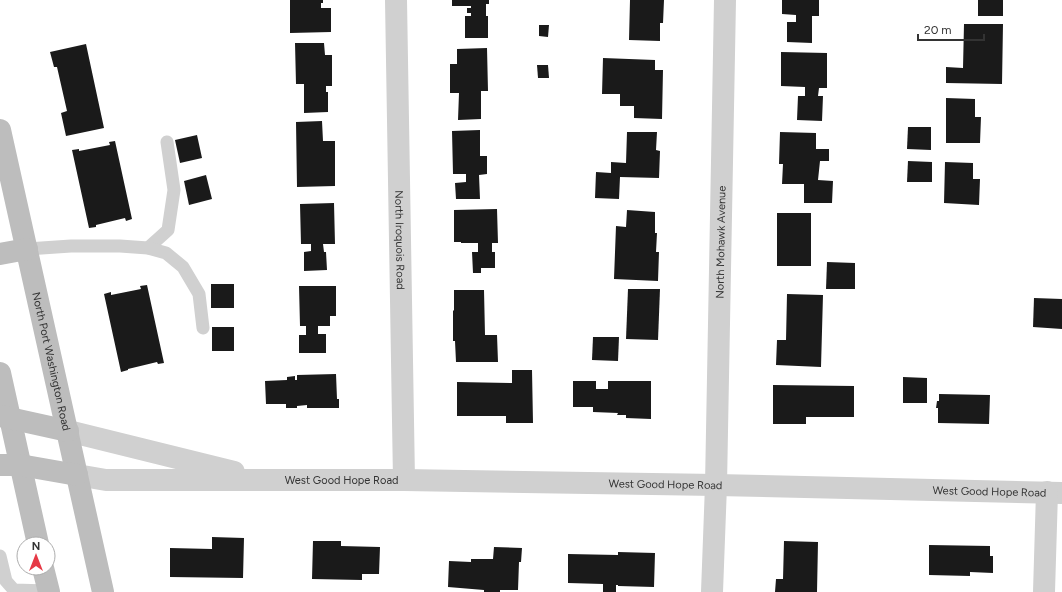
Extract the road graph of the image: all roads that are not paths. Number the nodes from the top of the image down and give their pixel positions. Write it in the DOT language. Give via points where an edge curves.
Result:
graph roads {
  1 [pos="396,0"];
  2 [pos="725,0"];
  3 [pos="1,136"];
  4 [pos="167,142"];
  5 [pos="148,248"];
  6 [pos="27,249"];
  7 [pos="0,254"];
  8 [pos="203,328"];
  9 [pos="0,373"];
  10 [pos="5,417"];
  11 [pos="68,431"];
  12 [pos="10,465"];
  13 [pos="77,475"];
  14 [pos="404,480"];
  15 [pos="268,481"];
  16 [pos="716,485"];
  17 [pos="1055,493"];
  18 [pos="35,536"];
  19 [pos="0,556"];
  20 [pos="45,576"];
  21 [pos="48,592"];
  22 [pos="103,592"];
  23 [pos="712,592"];
  24 [pos="1044,592"];
  1 -- 14 [label="street, North Iroquois Road"];
  2 -- 16 [label="street, North Mohawk Avenue"];
  3 -- 6 [label="main road, North Port Washington Road"];
  4 -- 5 [label="lane" via="174,190 168,230"];
  5 -- 6 [label="lane" via="71,246"];
  5 -- 8 [label="lane" via="166,253 183,267 200,294"];
  6 -- 7 [label="main road"];
  6 -- 11 [label="main road, North Port Washington Road"];
  9 -- 10 [label="main road"];
  10 -- 11 [label="main road, West Good Hope Road"];
  10 -- 12 [label="main road"];
  11 -- 13 [label="main road, North Port Washington Road"];
  11 -- 15 [label="street, West Good Hope Road"];
  12 -- 13 [label="main road, West Good Hope Road"];
  12 -- 18 [label="main road"];
  13 -- 15 [label="street, West Good Hope Road" via="106,480"];
  13 -- 22 [label="main road, North Port Washington Road"];
  14 -- 15 [label="street, West Good Hope Road"];
  14 -- 16 [label="street, West Good Hope Road"];
  16 -- 17 [label="street, West Good Hope Road"];
  16 -- 23 [label="street, North Mohawk Avenue"];
  17 -- 24 [label="street"];
  19 -- 21 [label="lane" via="6,581 14,590"];
  20 -- 21 [label="main road"];
}
